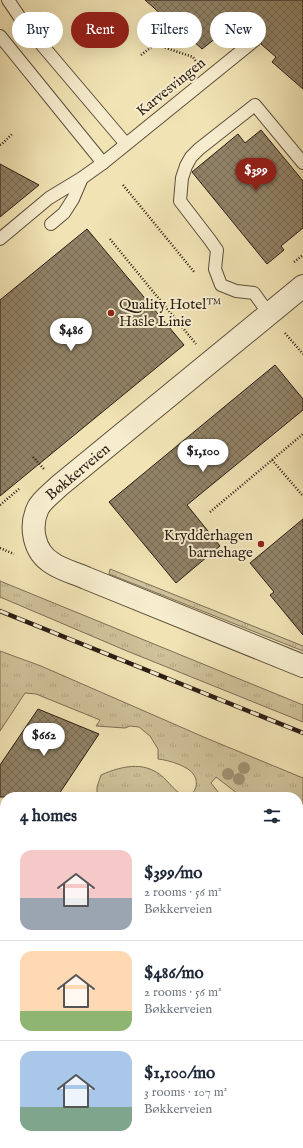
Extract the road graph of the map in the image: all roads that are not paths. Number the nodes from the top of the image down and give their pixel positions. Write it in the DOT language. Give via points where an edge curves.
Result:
graph roads {
  1 [pos="8,0"];
  2 [pos="0,36"];
  3 [pos="245,48"];
  4 [pos="126,144"];
  5 [pos="103,163"];
  6 [pos="303,163"];
  7 [pos="82,178"];
  8 [pos="51,224"];
  9 [pos="0,239"];
  10 [pos="303,286"];
  11 [pos="269,314"];
  12 [pos="303,666"];
  1 -- 4 [label="lane" via="25,25"];
  2 -- 5 [label="lane"];
  3 -- 4 [label="lane, Karvesvingen"];
  4 -- 5 [label="lane, Karvesvingen"];
  5 -- 7 [label="lane, Karvesvingen"];
  6 -- 11 [label="lane" via="255,105 199,149 186,166 182,178 180,201 217,250 215,270 221,285 236,291 254,293"];
  7 -- 8 [label="lane" via="64,213"];
  7 -- 9 [label="lane, Karvesvingen" via="48,198"];
  10 -- 11 [label="street, Bøkkerveien"];
  11 -- 12 [label="street, Bøkkerveien" via="44,500 34,521 34,537 38,548 52,564"];
}
